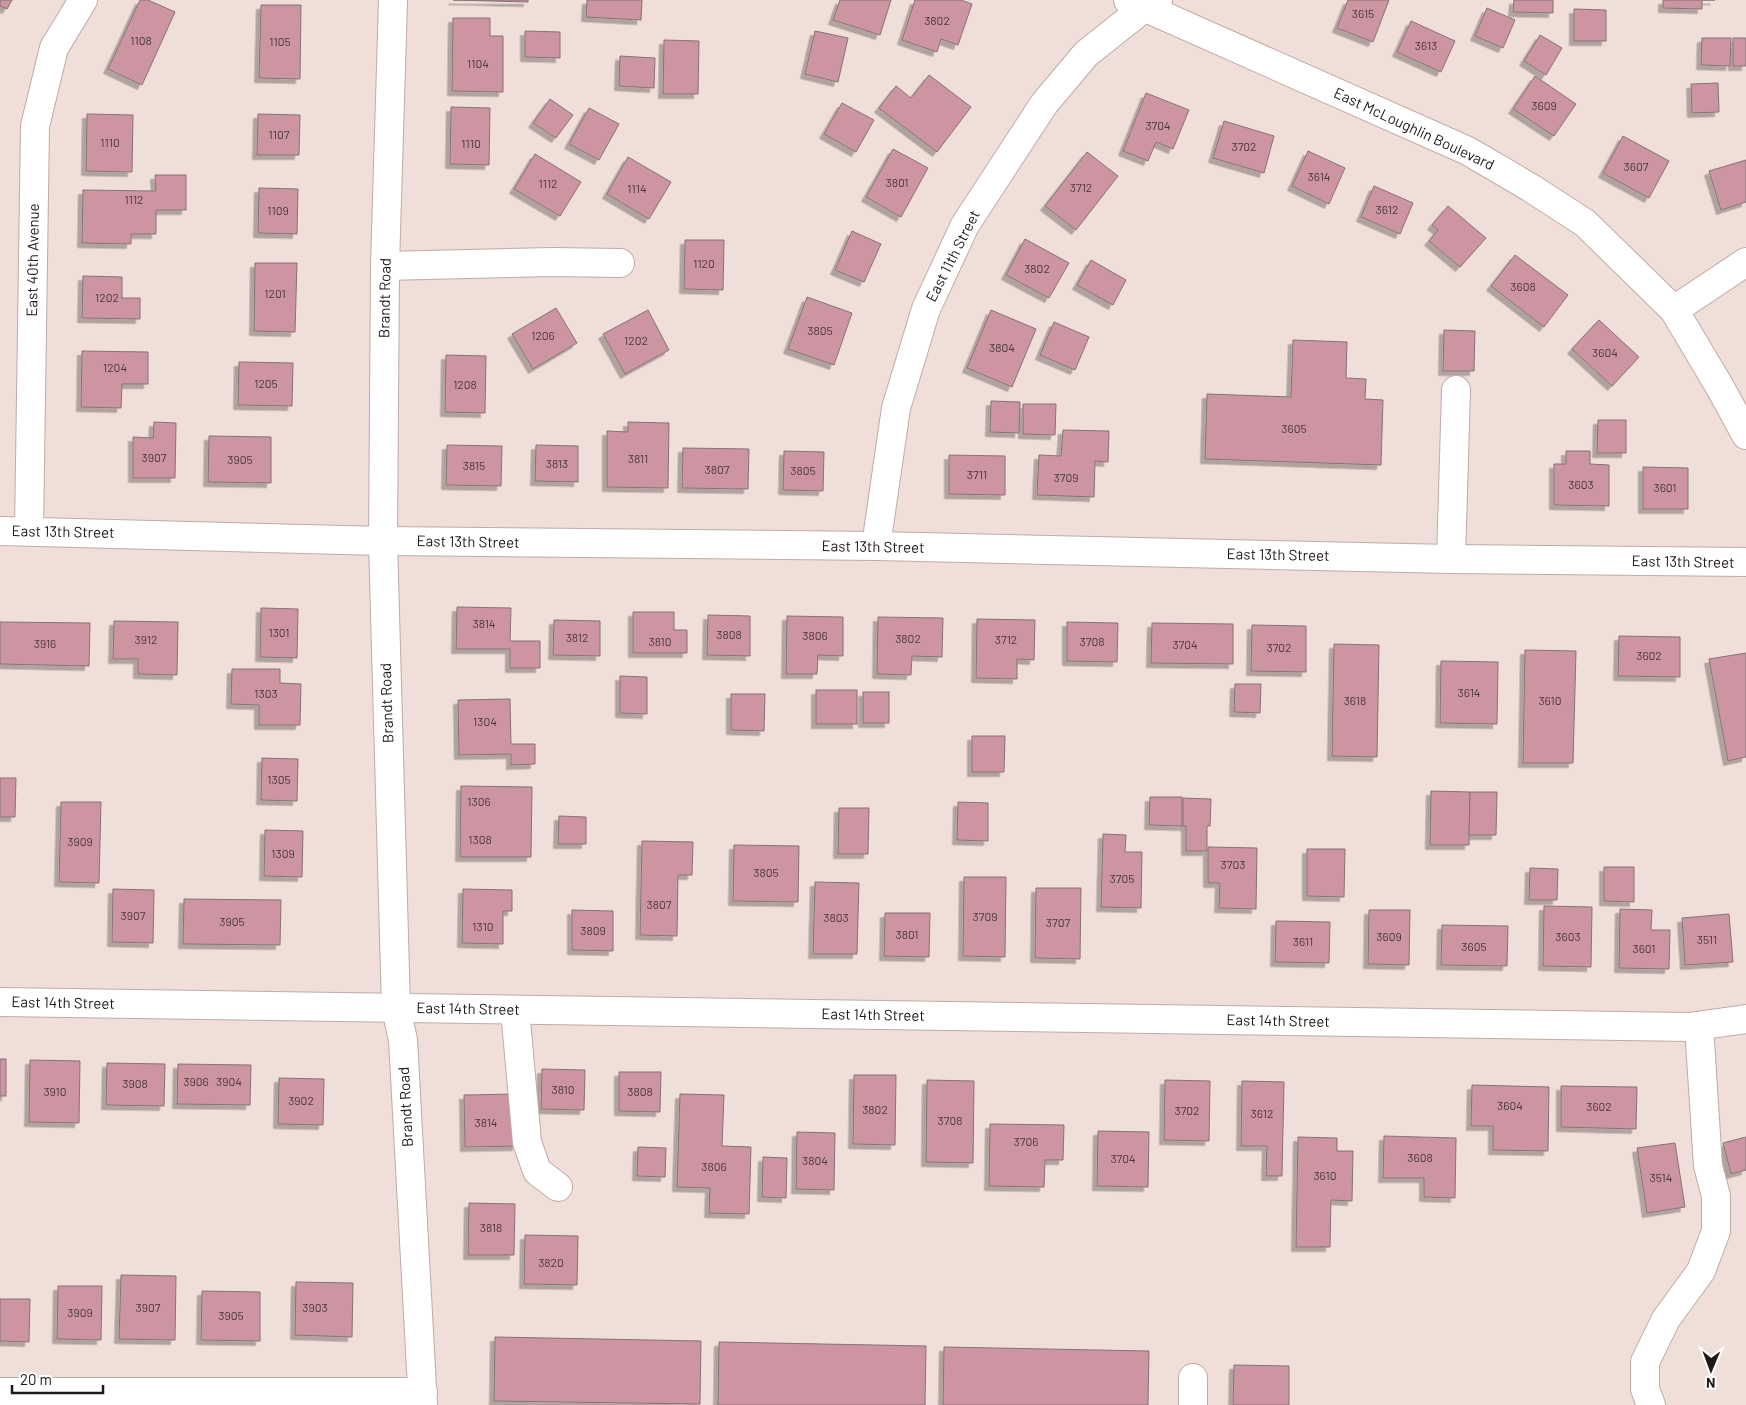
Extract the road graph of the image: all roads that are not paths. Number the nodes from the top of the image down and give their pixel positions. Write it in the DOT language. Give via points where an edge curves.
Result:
graph roads {
  1 [pos="83,0"];
  2 [pos="392,0"];
  3 [pos="1144,2"];
  4 [pos="1746,262"];
  5 [pos="620,263"];
  6 [pos="385,266"];
  7 [pos="1674,310"];
  8 [pos="1456,390"];
  9 [pos="1746,435"];
  10 [pos="0,531"];
  11 [pos="29,531"];
  12 [pos="383,541"];
  13 [pos="876,546"];
  14 [pos="1451,559"];
  15 [pos="1746,562"];
  16 [pos="0,1002"];
  17 [pos="396,1008"];
  18 [pos="516,1010"];
  19 [pos="1746,1019"];
  20 [pos="1699,1026"];
  21 [pos="558,1187"];
  22 [pos="1193,1378"];
  23 [pos="0,1392"];
  24 [pos="423,1398"];
  25 [pos="1193,1405"];
  26 [pos="1651,1405"];
  1 -- 11 [label="street, East 40th Avenue" via="54,48 35,126"];
  2 -- 6 [label="street, Brandt Road"];
  3 -- 7 [label="street, East McLoughlin Boulevard" via="1468,151 1584,223"];
  3 -- 13 [label="street, East 11th Street" via="1086,54 1044,104 965,225 926,309 896,408"];
  4 -- 7 [label="street"];
  5 -- 6 [label="street"];
  6 -- 12 [label="street, Brandt Road"];
  7 -- 9 [label="street, East McLoughlin Boulevard"];
  8 -- 14 [label="street"];
  10 -- 11 [label="street, East 13th Street"];
  11 -- 12 [label="street, East 13th Street"];
  12 -- 13 [label="street, East 13th Street"];
  12 -- 17 [label="street, Brandt Road"];
  13 -- 14 [label="street, East 13th Street"];
  14 -- 15 [label="street, East 13th Street"];
  16 -- 17 [label="street, East 14th Street"];
  17 -- 18 [label="street, East 14th Street"];
  17 -- 24 [label="street, Brandt Road" via="403,1040"];
  18 -- 20 [label="street, East 14th Street"];
  18 -- 21 [label="street" via="528,1142 537,1171"];
  19 -- 20 [label="street, East 14th Street"];
  20 -- 26 [label="street" via="1708,1166 1716,1196 1716,1231 1701,1271 1666,1319 1645,1362 1645,1389"];
  22 -- 25 [label="street"];
  23 -- 24 [label="street"];
}
